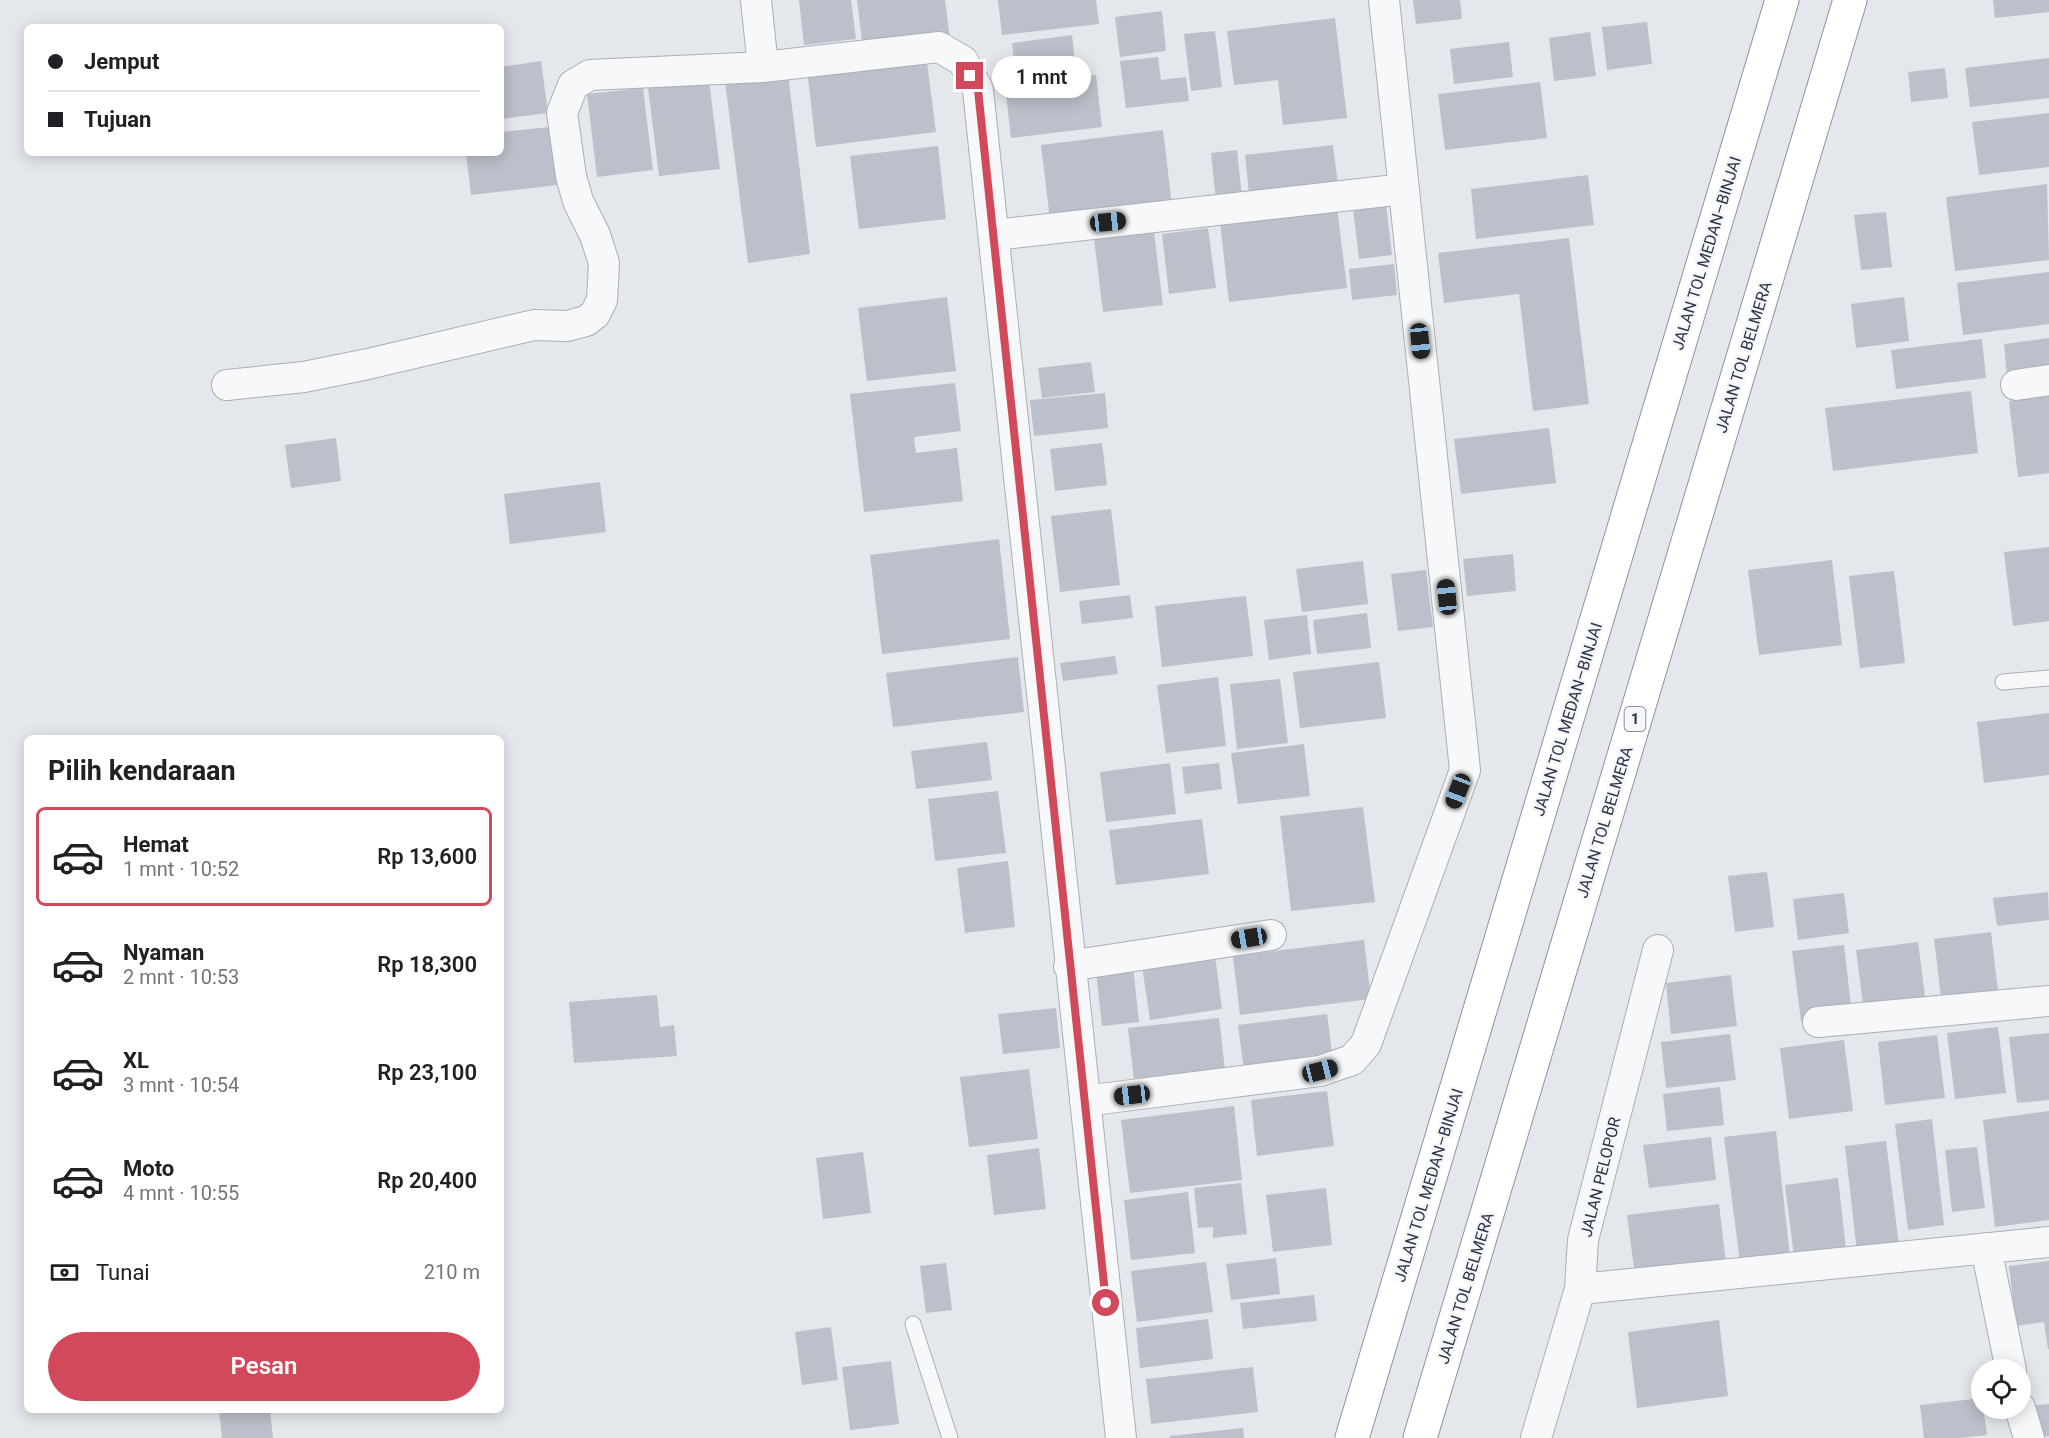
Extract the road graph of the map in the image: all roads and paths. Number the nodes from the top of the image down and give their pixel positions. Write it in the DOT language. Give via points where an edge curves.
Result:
graph roads {
  1 [pos="756,0"];
  2 [pos="1384,0"];
  3 [pos="1782,0"];
  4 [pos="1850,0"];
  5 [pos="763,67"];
  6 [pos="1404,189"];
  7 [pos="994,235"];
  8 [pos="2049,380"];
  9 [pos="227,385"];
  10 [pos="2016,385"];
  11 [pos="2049,678"];
  12 [pos="2003,682"];
  13 [pos="1271,935"];
  14 [pos="1658,950"];
  15 [pos="1069,966"];
  16 [pos="2049,1001"];
  17 [pos="1818,1022"];
  18 [pos="1085,1101"];
  19 [pos="2049,1242"];
  20 [pos="1986,1248"];
  21 [pos="1580,1289"];
  22 [pos="913,1324"];
  23 [pos="2009,1359"];
  24 [pos="2023,1419"];
  25 [pos="950,1438"];
  26 [pos="1121,1438"];
  27 [pos="1352,1438"];
  28 [pos="1420,1438"];
  29 [pos="1536,1438"];
  30 [pos="2029,1438"];
  1 -- 5 [label="street"];
  2 -- 6 [label="street"];
  3 -- 27 [label="highway, JALAN TOL MEDAN–BINJAI"];
  4 -- 28 [label="highway, JALAN TOL BELMERA / 1"];
  5 -- 7 [label="street" via="939,47 963,61 978,90"];
  5 -- 9 [label="street" via="590,75 573,85 562,113 572,176 604,263 602,300 586,321 567,326 534,325 304,377"];
  6 -- 7 [label="street"];
  6 -- 18 [label="street" via="1465,775 1366,1044 1352,1060 1320,1071"];
  7 -- 15 [label="street"];
  8 -- 10 [label="street"];
  11 -- 12 [label="lane"];
  13 -- 15 [label="street"];
  14 -- 21 [label="street, JALAN PELOPOR" via="1583,1240"];
  15 -- 18 [label="street"];
  16 -- 17 [label="street"];
  18 -- 26 [label="street"];
  19 -- 20 [label="street"];
  20 -- 21 [label="street"];
  20 -- 23 [label="street"];
  21 -- 29 [label="street, JALAN PELOPOR"];
  22 -- 25 [label="lane"];
  24 -- 30 [label="street"];
}
